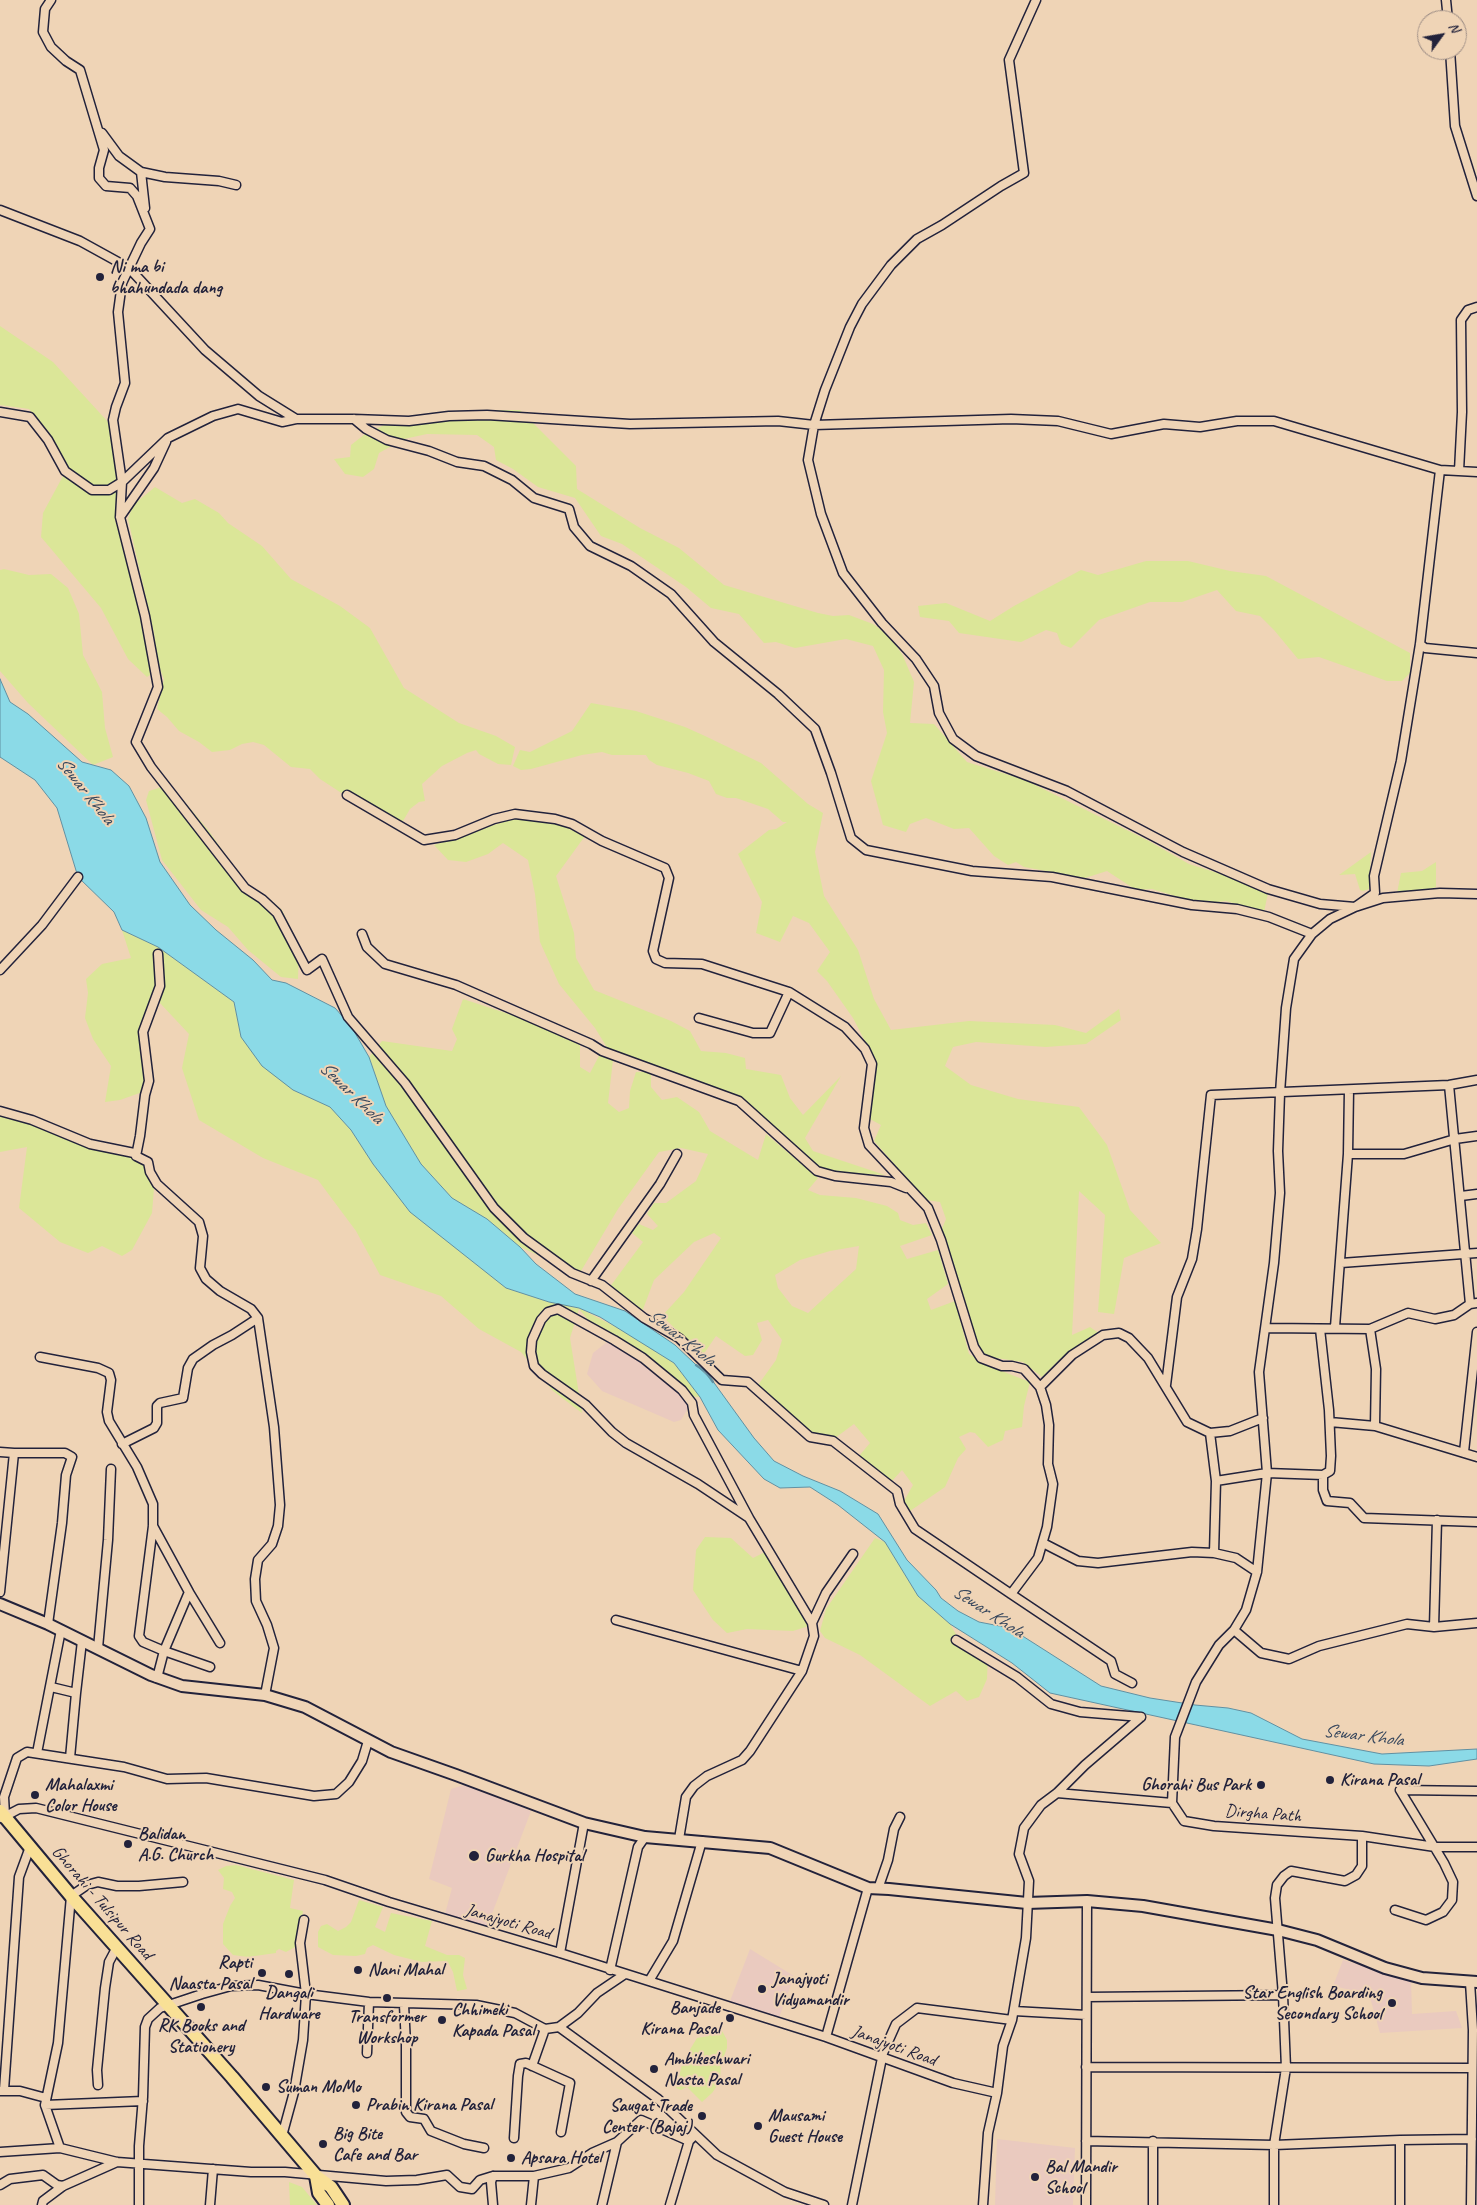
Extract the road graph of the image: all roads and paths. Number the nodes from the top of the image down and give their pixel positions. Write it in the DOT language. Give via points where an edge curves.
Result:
graph roads {
  1 [pos="50,0"];
  2 [pos="1036,0"];
  3 [pos="1451,60"];
  4 [pos="99,130"];
  5 [pos="141,172"];
  6 [pos="236,185"];
  7 [pos="1477,196"];
  8 [pos="0,210"];
  9 [pos="146,218"];
  10 [pos="129,268"];
  11 [pos="1477,307"];
  12 [pos="0,412"];
  13 [pos="354,419"];
  14 [pos="296,420"];
  15 [pos="814,425"];
  16 [pos="168,438"];
  17 [pos="1440,470"];
  18 [pos="1458,471"];
  19 [pos="1477,472"];
  20 [pos="122,482"];
  21 [pos="120,517"];
  22 [pos="1420,644"];
  23 [pos="1477,652"];
  24 [pos="347,795"];
  25 [pos="78,878"];
  26 [pos="1477,894"];
  27 [pos="1355,907"];
  28 [pos="362,934"];
  29 [pos="1312,934"];
  30 [pos="158,954"];
  31 [pos="0,970"];
  32 [pos="789,992"];
  33 [pos="699,1018"];
  34 [pos="1477,1080"];
  35 [pos="1449,1085"];
  36 [pos="1349,1090"];
  37 [pos="1280,1093"];
  38 [pos="1,1115"];
  39 [pos="1477,1136"];
  40 [pos="1455,1139"];
  41 [pos="677,1154"];
  42 [pos="1348,1154"];
  43 [pos="136,1156"];
  44 [pos="909,1189"];
  45 [pos="1477,1194"];
  46 [pos="1461,1196"];
  47 [pos="1477,1253"];
  48 [pos="1467,1255"];
  49 [pos="1341,1263"];
  50 [pos="591,1281"];
  51 [pos="1474,1304"];
  52 [pos="258,1318"];
  53 [pos="1335,1327"];
  54 [pos="1266,1328"];
  55 [pos="1320,1329"];
  56 [pos="1370,1329"];
  57 [pos="1477,1332"];
  58 [pos="40,1357"];
  59 [pos="1166,1385"];
  60 [pos="1040,1387"];
  61 [pos="1263,1418"];
  62 [pos="1330,1422"];
  63 [pos="1376,1426"];
  64 [pos="1210,1433"];
  65 [pos="122,1444"];
  66 [pos="0,1452"];
  67 [pos="1464,1452"];
  68 [pos="14,1453"];
  69 [pos="1477,1457"];
  70 [pos="111,1469"];
  71 [pos="1267,1473"];
  72 [pos="1324,1475"];
  73 [pos="1216,1481"];
  74 [pos="749,1518"];
  75 [pos="1437,1520"];
  76 [pos="1477,1522"];
  77 [pos="153,1526"];
  78 [pos="3,1534"];
  79 [pos="1043,1543"];
  80 [pos="1214,1553"];
  81 [pos="853,1554"];
  82 [pos="1256,1572"];
  83 [pos="0,1592"];
  84 [pos="189,1592"];
  85 [pos="1012,1594"];
  86 [pos="0,1604"];
  87 [pos="616,1620"];
  88 [pos="1477,1623"];
  89 [pos="48,1624"];
  90 [pos="812,1624"];
  91 [pos="1434,1627"];
  92 [pos="61,1630"];
  93 [pos="1234,1630"];
  94 [pos="956,1640"];
  95 [pos="82,1641"];
  96 [pos="220,1643"];
  97 [pos="98,1648"];
  98 [pos="164,1651"];
  99 [pos="210,1667"];
  100 [pos="802,1671"];
  101 [pos="157,1678"];
  102 [pos="1132,1683"];
  103 [pos="51,1687"];
  104 [pos="76,1693"];
  105 [pos="265,1695"];
  106 [pos="368,1740"];
  107 [pos="37,1753"];
  108 [pos="70,1758"];
  109 [pos="1477,1791"];
  110 [pos="1057,1793"];
  111 [pos="1172,1803"];
  112 [pos="2,1816"];
  113 [pos="900,1817"];
  114 [pos="584,1823"];
  115 [pos="1362,1836"];
  116 [pos="645,1837"];
  117 [pos="679,1839"];
  118 [pos="702,1842"];
  119 [pos="30,1847"];
  120 [pos="1435,1847"];
  121 [pos="1477,1847"];
  122 [pos="183,1882"];
  123 [pos="873,1888"];
  124 [pos="71,1896"];
  125 [pos="1087,1901"];
  126 [pos="1027,1903"];
  127 [pos="1395,1910"];
  128 [pos="304,1920"];
  129 [pos="1278,1930"];
  130 [pos="117,1947"];
  131 [pos="560,1953"];
  132 [pos="610,1970"];
  133 [pos="624,1974"];
  134 [pos="649,1981"];
  135 [pos="1474,1982"];
  136 [pos="306,1994"];
  137 [pos="1283,1995"];
  138 [pos="1087,1997"];
  139 [pos="369,2002"];
  140 [pos="404,2004"];
  141 [pos="169,2007"];
  142 [pos="1014,2011"];
  143 [pos="1086,2014"];
  144 [pos="1012,2020"];
  145 [pos="559,2027"];
  146 [pos="545,2029"];
  147 [pos="1475,2030"];
  148 [pos="826,2037"];
  149 [pos="367,2053"];
  150 [pos="883,2057"];
  151 [pos="532,2066"];
  152 [pos="1086,2067"];
  153 [pos="1286,2068"];
  154 [pos="1472,2068"];
  155 [pos="3,2070"];
  156 [pos="98,2085"];
  157 [pos="2,2090"];
  158 [pos="997,2093"];
  159 [pos="45,2101"];
  160 [pos="143,2101"];
  161 [pos="1474,2110"];
  162 [pos="561,2132"];
  163 [pos="282,2136"];
  164 [pos="514,2138"];
  165 [pos="692,2138"];
  166 [pos="1472,2139"];
  167 [pos="1400,2140"];
  168 [pos="1153,2141"];
  169 [pos="616,2142"];
  170 [pos="1086,2142"];
  171 [pos="1274,2145"];
  172 [pos="60,2148"];
  173 [pos="484,2148"];
  174 [pos="0,2152"];
  175 [pos="117,2162"];
  176 [pos="138,2163"];
  177 [pos="213,2169"];
  178 [pos="316,2176"];
  179 [pos="493,2176"];
  180 [pos="534,2176"];
  181 [pos="0,2185"];
  182 [pos="63,2186"];
  183 [pos="1474,2187"];
  184 [pos="42,2205"];
  185 [pos="139,2205"];
  186 [pos="210,2205"];
  187 [pos="328,2205"];
  188 [pos="344,2205"];
  189 [pos="493,2205"];
  190 [pos="531,2205"];
  191 [pos="602,2205"];
  192 [pos="670,2205"];
  193 [pos="824,2205"];
  194 [pos="852,2205"];
  195 [pos="984,2205"];
  196 [pos="1086,2205"];
  197 [pos="1153,2205"];
  198 [pos="1274,2205"];
  199 [pos="1400,2205"];
  200 [pos="1472,2205"];
  1 -- 4 [label="street" via="45,9 43,32 51,48 80,70"];
  2 -- 15 [label="street" via="1009,60 1024,173 917,239 891,264 850,327"];
  3 -- 7 [label="street" via="1455,126"];
  4 -- 5 [label="street" via="119,156"];
  4 -- 9 [label="street" via="104,150 99,178 106,186 130,188"];
  5 -- 6 [label="street"];
  5 -- 9 [label="street"];
  8 -- 10 [label="street" via="80,240"];
  9 -- 10 [label="street" via="150,229"];
  10 -- 14 [label="street" via="205,350 259,396"];
  10 -- 20 [label="street" via="122,284 118,312 126,383 113,420"];
  11 -- 18 [label="street" via="1468,310 1461,320 1462,412"];
  12 -- 20 [label="street" via="30,417 48,440 65,471 92,490 108,490"];
  13 -- 14 [label="street"];
  13 -- 15 [label="street" via="409,421 487,416 630,424 778,421"];
  13 -- 29 [label="street" via="366,429 400,445 429,451 457,462 484,466 512,480 534,498 569,509 574,527 590,546 631,566 672,594 714,642 815,729 851,838 866,850 972,871 1052,877 1192,905 1237,910 1278,920"];
  14 -- 16 [label="street" via="282,422 238,409 213,416"];
  15 -- 17 [label="street" via="1011,419 1058,421 1111,434 1164,424 1200,427 1237,421 1274,421"];
  15 -- 27 [label="street" via="808,460 821,514 844,573 882,623 916,659 934,686 938,713 953,740 976,756 1067,791 1182,852 1268,889 1320,904"];
  16 -- 20 [label="street"];
  16 -- 21 [label="street" via="154,468"];
  17 -- 18 [label="street"];
  17 -- 22 [label="street"];
  18 -- 19 [label="street"];
  20 -- 21 [label="street"];
  21 -- 50 [label="street" via="145,616 158,687 136,742 151,767 245,888 277,914 306,970 322,959 348,1017 405,1083 494,1208 524,1238 572,1273"];
  22 -- 23 [label="street" via="1425,648"];
  22 -- 27 [label="street" via="1401,761 1374,876 1375,893"];
  24 -- 32 [label="street" via="424,840 455,836 494,819 515,814 572,824 602,841 665,868 669,878 653,951 656,959 664,963 702,964"];
  25 -- 31 [label="street" via="42,925"];
  26 -- 27 [label="street" via="1440,893 1383,898"];
  27 -- 29 [label="street"];
  28 -- 44 [label="street" via="367,948 385,964 456,985 602,1051 739,1101 816,1171 891,1182"];
  29 -- 37 [label="street" via="1294,960 1286,1008"];
  30 -- 43 [label="street" via="160,986 143,1032 149,1080"];
  32 -- 33 [label="street" via="770,1033 753,1032"];
  32 -- 44 [label="street" via="845,1027 865,1049 872,1064 864,1128 869,1145"];
  34 -- 35 [label="street"];
  35 -- 36 [label="street"];
  35 -- 40 [label="street"];
  36 -- 37 [label="street"];
  36 -- 42 [label="street"];
  37 -- 54 [label="street" via="1280,1193"];
  37 -- 59 [label="street" via="1211,1095 1197,1229 1192,1259 1178,1297"];
  38 -- 43 [label="street" via="32,1120 90,1144"];
  39 -- 40 [label="street"];
  40 -- 42 [label="street" via="1404,1154"];
  40 -- 46 [label="street"];
  41 -- 50 [label="street" via="660,1184"];
  42 -- 49 [label="street"];
  43 -- 52 [label="street" via="148,1162 157,1184 200,1222 203,1236 200,1268 206,1279 220,1291 251,1308"];
  44 -- 60 [label="street" via="928,1208 977,1353 981,1358 1002,1366 1024,1369"];
  45 -- 46 [label="street"];
  46 -- 48 [label="street"];
  47 -- 48 [label="street"];
  48 -- 49 [label="street"];
  48 -- 51 [label="street"];
  49 -- 53 [label="street"];
  50 -- 85 [label="street" via="602,1285 644,1318 679,1338 722,1380 748,1382 810,1437 833,1441 897,1491 900,1504 915,1529"];
  51 -- 56 [label="street" via="1454,1315 1435,1319 1408,1313"];
  52 -- 65 [label="street" via="193,1359 188,1368 183,1398 160,1403 154,1428"];
  52 -- 105 [label="street" via="274,1427 280,1505 272,1544 258,1560 255,1579 256,1601 274,1648"];
  53 -- 55 [label="street"];
  53 -- 56 [label="street"];
  54 -- 55 [label="street"];
  54 -- 61 [label="street" via="1260,1372"];
  55 -- 62 [label="street"];
  56 -- 63 [label="street" via="1376,1369"];
  57 -- 67 [label="street"];
  58 -- 65 [label="street" via="109,1373 112,1380 107,1412"];
  59 -- 60 [label="street" via="1148,1358 1129,1338 1110,1332 1072,1355"];
  59 -- 64 [label="street" via="1187,1422"];
  60 -- 79 [label="street" via="1049,1425 1048,1464 1053,1484"];
  61 -- 64 [label="street" via="1230,1431"];
  61 -- 71 [label="street"];
  62 -- 63 [label="street"];
  62 -- 72 [label="street" via="1330,1471"];
  63 -- 67 [label="street" via="1434,1446"];
  64 -- 73 [label="street"];
  65 -- 77 [label="street" via="137,1467 153,1504"];
  66 -- 68 [label="street"];
  67 -- 69 [label="street"];
  68 -- 78 [label="street"];
  68 -- 89 [label="street" via="65,1454 72,1457 66,1475"];
  70 -- 97 [label="street"];
  71 -- 72 [label="street"];
  71 -- 73 [label="street"];
  71 -- 82 [label="street"];
  72 -- 75 [label="street" via="1323,1490 1327,1501 1350,1502 1364,1518"];
  73 -- 80 [label="street"];
  74 -- 74 [label="street" via="626,1443 586,1405 534,1366 532,1340 548,1312 558,1309 614,1340 643,1358 682,1390 692,1403 694,1415"];
  74 -- 90 [label="street"];
  75 -- 76 [label="street"];
  75 -- 91 [label="street"];
  77 -- 84 [label="street"];
  77 -- 98 [label="street" via="139,1636 143,1642"];
  78 -- 83 [label="street"];
  79 -- 80 [label="street" via="1078,1560 1098,1563 1192,1552"];
  79 -- 85 [label="street" via="1038,1558"];
  80 -- 82 [label="street" via="1236,1558"];
  81 -- 90 [label="street" via="826,1593"];
  82 -- 93 [label="street" via="1246,1610"];
  84 -- 96 [label="street"];
  84 -- 98 [label="street"];
  85 -- 102 [label="street" via="1111,1662 1115,1674"];
  86 -- 89 [label="street"];
  87 -- 100 [label="street"];
  88 -- 91 [label="street"];
  89 -- 92 [label="street"];
  90 -- 100 [label="street" via="814,1636"];
  91 -- 93 [label="street" via="1407,1624 1319,1646 1289,1660 1261,1653"];
  92 -- 95 [label="street"];
  92 -- 103 [label="street"];
  93 -- 111 [label="street" via="1219,1645 1196,1682 1175,1737"];
  94 -- 110 [label="street" via="1017,1677 1052,1704 1080,1712 1141,1717"];
  95 -- 97 [label="street"];
  95 -- 104 [label="street"];
  97 -- 101 [label="street"];
  98 -- 99 [label="street"];
  98 -- 101 [label="street"];
  100 -- 117 [label="street" via="742,1760 707,1776 694,1786 686,1797"];
  101 -- 105 [label="street" via="182,1686"];
  103 -- 104 [label="street"];
  103 -- 107 [label="street"];
  104 -- 108 [label="street"];
  105 -- 106 [label="street" via="304,1707"];
  106 -- 108 [label="street" via="362,1761 349,1782 336,1794 314,1796 206,1778 167,1779"];
  106 -- 114 [label="street" via="391,1752"];
  107 -- 108 [label="street"];
  107 -- 112 [label="street" via="26,1752 17,1758 4,1797"];
  109 -- 120 [label="street" via="1400,1790"];
  110 -- 111 [label="street"];
  110 -- 126 [label="street" via="1041,1804 1024,1828 1019,1854 1029,1881"];
  111 -- 115 [label="street, Dirgha Path" via="1184,1821 1199,1824"];
  112 -- 119 [label="main road, Ghorahi - Tulsipur Road"];
  112 -- 131 [label="street, Janajyoti Road" via="18,1809 36,1808 325,1880"];
  113 -- 123 [label="street" via="894,1829 888,1860"];
  114 -- 116 [label="street"];
  114 -- 131 [label="street"];
  115 -- 120 [label="street, Dirgha Path"];
  115 -- 129 [label="street" via="1362,1866 1356,1876 1345,1881 1292,1871 1284,1876 1277,1885 1275,1898"];
  116 -- 117 [label="street"];
  116 -- 132 [label="street" via="638,1847"];
  117 -- 118 [label="street"];
  118 -- 123 [label="street" via="770,1848"];
  118 -- 134 [label="street" via="673,1941"];
  119 -- 124 [label="main road, Ghorahi - Tulsipur Road"];
  119 -- 155 [label="street" via="19,1877"];
  120 -- 121 [label="street, Dirgha Path"];
  120 -- 127 [label="street" via="1452,1882 1452,1900 1443,1912 1426,1920"];
  122 -- 124 [label="street" via="124,1886 98,1882"];
  123 -- 126 [label="street"];
  123 -- 148 [label="street"];
  124 -- 130 [label="main road, Ghorahi - Tulsipur Road"];
  124 -- 159 [label="street" via="58,2043"];
  125 -- 126 [label="street"];
  125 -- 129 [label="street" via="1143,1906"];
  125 -- 138 [label="street"];
  126 -- 142 [label="street" via="1026,1938"];
  128 -- 136 [label="street" via="300,1943"];
  129 -- 135 [label="street" via="1317,1940 1422,1978"];
  129 -- 137 [label="street"];
  130 -- 141 [label="main road, Ghorahi - Tulsipur Road"];
  130 -- 156 [label="street" via="109,1962 105,1988"];
  131 -- 132 [label="street, Janajyoti Road"];
  132 -- 133 [label="street, Janajyoti Road"];
  133 -- 134 [label="street, Janajyoti Road"];
  133 -- 145 [label="street"];
  134 -- 148 [label="street, Janajyoti Road"];
  135 -- 147 [label="street"];
  136 -- 139 [label="street"];
  136 -- 141 [label="street" via="258,1985 231,1986"];
  136 -- 163 [label="street" via="300,2065"];
  137 -- 138 [label="street"];
  137 -- 153 [label="street"];
  138 -- 143 [label="street"];
  139 -- 140 [label="street"];
  139 -- 149 [label="street"];
  140 -- 146 [label="street" via="476,2005 515,2013"];
  140 -- 173 [label="street" via="406,2112 410,2117 424,2119 431,2132"];
  141 -- 160 [label="street" via="153,2013 145,2027"];
  141 -- 163 [label="main road, Ghorahi - Tulsipur Road"];
  142 -- 143 [label="street"];
  142 -- 144 [label="street"];
  143 -- 152 [label="street"];
  144 -- 150 [label="street" via="917,2008 896,2024"];
  144 -- 158 [label="street" via="1003,2046"];
  145 -- 146 [label="street"];
  145 -- 165 [label="street" via="658,2099"];
  146 -- 151 [label="street"];
  147 -- 154 [label="street"];
  148 -- 150 [label="street, Janajyoti Road"];
  150 -- 158 [label="street, Janajyoti Road" via="953,2083"];
  150 -- 194 [label="street"];
  151 -- 162 [label="street" via="570,2083"];
  151 -- 164 [label="street" via="520,2064"];
  152 -- 153 [label="street"];
  152 -- 170 [label="street"];
  153 -- 154 [label="street"];
  153 -- 171 [label="street"];
  154 -- 161 [label="street"];
  155 -- 157 [label="street"];
  157 -- 159 [label="street" via="20,2091"];
  158 -- 195 [label="street" via="988,2133"];
  159 -- 160 [label="street"];
  159 -- 172 [label="street"];
  160 -- 176 [label="street"];
  161 -- 166 [label="street"];
  163 -- 178 [label="main road, Ghorahi - Tulsipur Road"];
  165 -- 169 [label="street" via="641,2120"];
  165 -- 192 [label="street"];
  165 -- 193 [label="street" via="784,2192"];
  166 -- 167 [label="street"];
  166 -- 183 [label="street"];
  167 -- 171 [label="street"];
  167 -- 199 [label="street"];
  168 -- 170 [label="street"];
  168 -- 171 [label="street"];
  168 -- 197 [label="street"];
  169 -- 180 [label="street" via="592,2152 569,2168"];
  169 -- 191 [label="street"];
  170 -- 196 [label="street"];
  171 -- 198 [label="street"];
  172 -- 174 [label="street"];
  172 -- 175 [label="street"];
  175 -- 176 [label="street"];
  175 -- 182 [label="street"];
  176 -- 177 [label="street"];
  176 -- 185 [label="street"];
  177 -- 178 [label="street"];
  177 -- 186 [label="street"];
  178 -- 179 [label="street" via="386,2181 447,2175 460,2187 472,2189 480,2180"];
  178 -- 187 [label="main road, Ghorahi - Tulsipur Road" via="319,2193"];
  178 -- 188 [label="main road, Ghorahi - Tulsipur Road" via="331,2187"];
  179 -- 180 [label="street"];
  179 -- 189 [label="street"];
  180 -- 190 [label="street"];
  181 -- 182 [label="street" via="10,2179 43,2175"];
  182 -- 184 [label="street" via="43,2200"];
  183 -- 200 [label="street"];
}
